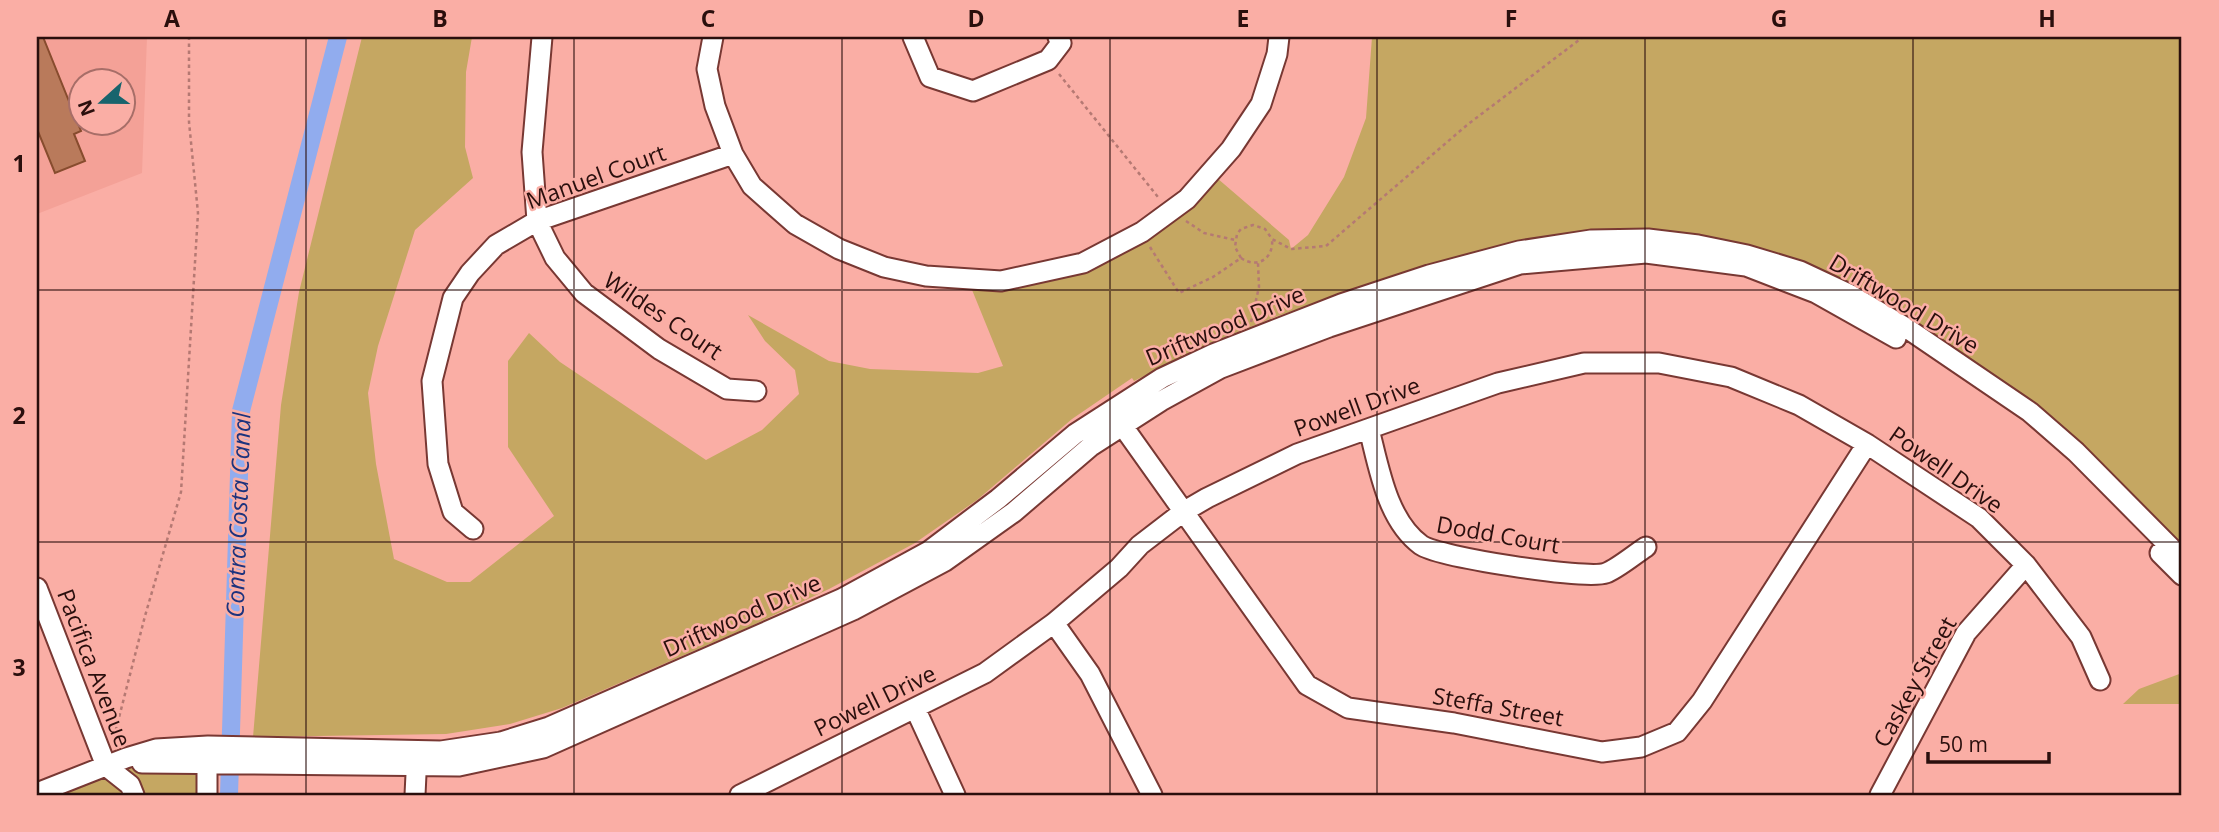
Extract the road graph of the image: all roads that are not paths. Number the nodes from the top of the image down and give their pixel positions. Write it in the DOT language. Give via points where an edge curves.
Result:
graph roads {
  1 [pos="542,37"];
  2 [pos="713,37"];
  3 [pos="913,37"];
  4 [pos="1058,37"];
  5 [pos="1279,37"];
  6 [pos="733,154"];
  7 [pos="537,221"];
  8 [pos="756,391"];
  9 [pos="1109,410"];
  10 [pos="1124,426"];
  11 [pos="1369,429"];
  12 [pos="1867,444"];
  13 [pos="1183,512"];
  14 [pos="473,529"];
  15 [pos="1646,547"];
  16 [pos="2182,559"];
  17 [pos="2026,565"];
  18 [pos="2182,575"];
  19 [pos="37,588"];
  20 [pos="1054,623"];
  21 [pos="46,639"];
  22 [pos="2100,680"];
  23 [pos="915,708"];
  24 [pos="207,755"];
  25 [pos="417,758"];
  26 [pos="106,766"];
  27 [pos="763,790"];
  28 [pos="37,793"];
  29 [pos="134,795"];
  30 [pos="207,795"];
  31 [pos="415,795"];
  32 [pos="740,795"];
  33 [pos="954,795"];
  34 [pos="1152,795"];
  35 [pos="1880,795"];
  1 -- 7 [label="street" via="531,152"];
  2 -- 6 [label="street" via="708,69 715,106"];
  3 -- 4 [label="street" via="930,77 973,91 1048,60 1061,43"];
  5 -- 6 [label="street" via="1261,104 1231,149 1187,200 1142,232 1083,263 1000,281 926,276 850,254 796,224 752,186"];
  6 -- 7 [label="street, Manuel Court"];
  7 -- 8 [label="street, Wildes Court" via="555,258 584,293 659,349 715,382"];
  7 -- 14 [label="street, Manuel Court" via="496,245 453,298 432,381 438,464 453,512"];
  9 -- 10 [label="street, Steffa Street"];
  9 -- 16 [label="street, Driftwood Drive" via="1162,378 1246,341 1429,275 1519,251 1591,240 1648,239 1698,245 1800,271 1908,329 2030,412"];
  9 -- 25 [label="street, Driftwood Drive" via="929,551 841,599 549,727 501,742"];
  10 -- 13 [label="street, Steffa Street"];
  10 -- 18 [label="street, Driftwood Drive" via="1221,368 1520,264 1646,253 1746,266 1816,293 1890,334 2027,423"];
  10 -- 25 [label="street, Driftwood Drive" via="1091,446 1014,512 945,561 853,610 543,748 459,766"];
  11 -- 12 [label="street, Powell Drive" via="1498,383 1584,363 1659,363 1731,377 1799,405"];
  11 -- 13 [label="street, Powell Drive" via="1297,454"];
  11 -- 15 [label="street, Dodd Court" via="1382,481 1400,521 1422,546 1456,557 1547,571 1605,574"];
  12 -- 13 [label="street, Steffa Street" via="1702,701 1677,732 1642,747 1602,752 1348,708 1307,685"];
  12 -- 17 [label="street, Powell Drive" via="1979,518"];
  13 -- 20 [label="street, Powell Drive"];
  17 -- 22 [label="street, Powell Drive" via="2081,637"];
  17 -- 35 [label="street, Caskey Street" via="1966,633"];
  19 -- 21 [label="street, Pacifica Avenue"];
  20 -- 23 [label="street, Powell Drive" via="985,673"];
  20 -- 34 [label="street" via="1090,674"];
  21 -- 26 [label="street, Pacifica Avenue"];
  23 -- 27 [label="street, Powell Drive"];
  23 -- 33 [label="street"];
  24 -- 25 [label="street, Driftwood Drive"];
  24 -- 26 [label="street, Driftwood Drive"];
  24 -- 30 [label="street"];
  25 -- 31 [label="street"];
  26 -- 28 [label="street, Driftwood Drive"];
  26 -- 29 [label="street" via="130,785"];
  27 -- 32 [label="street, Powell Drive"];
}
